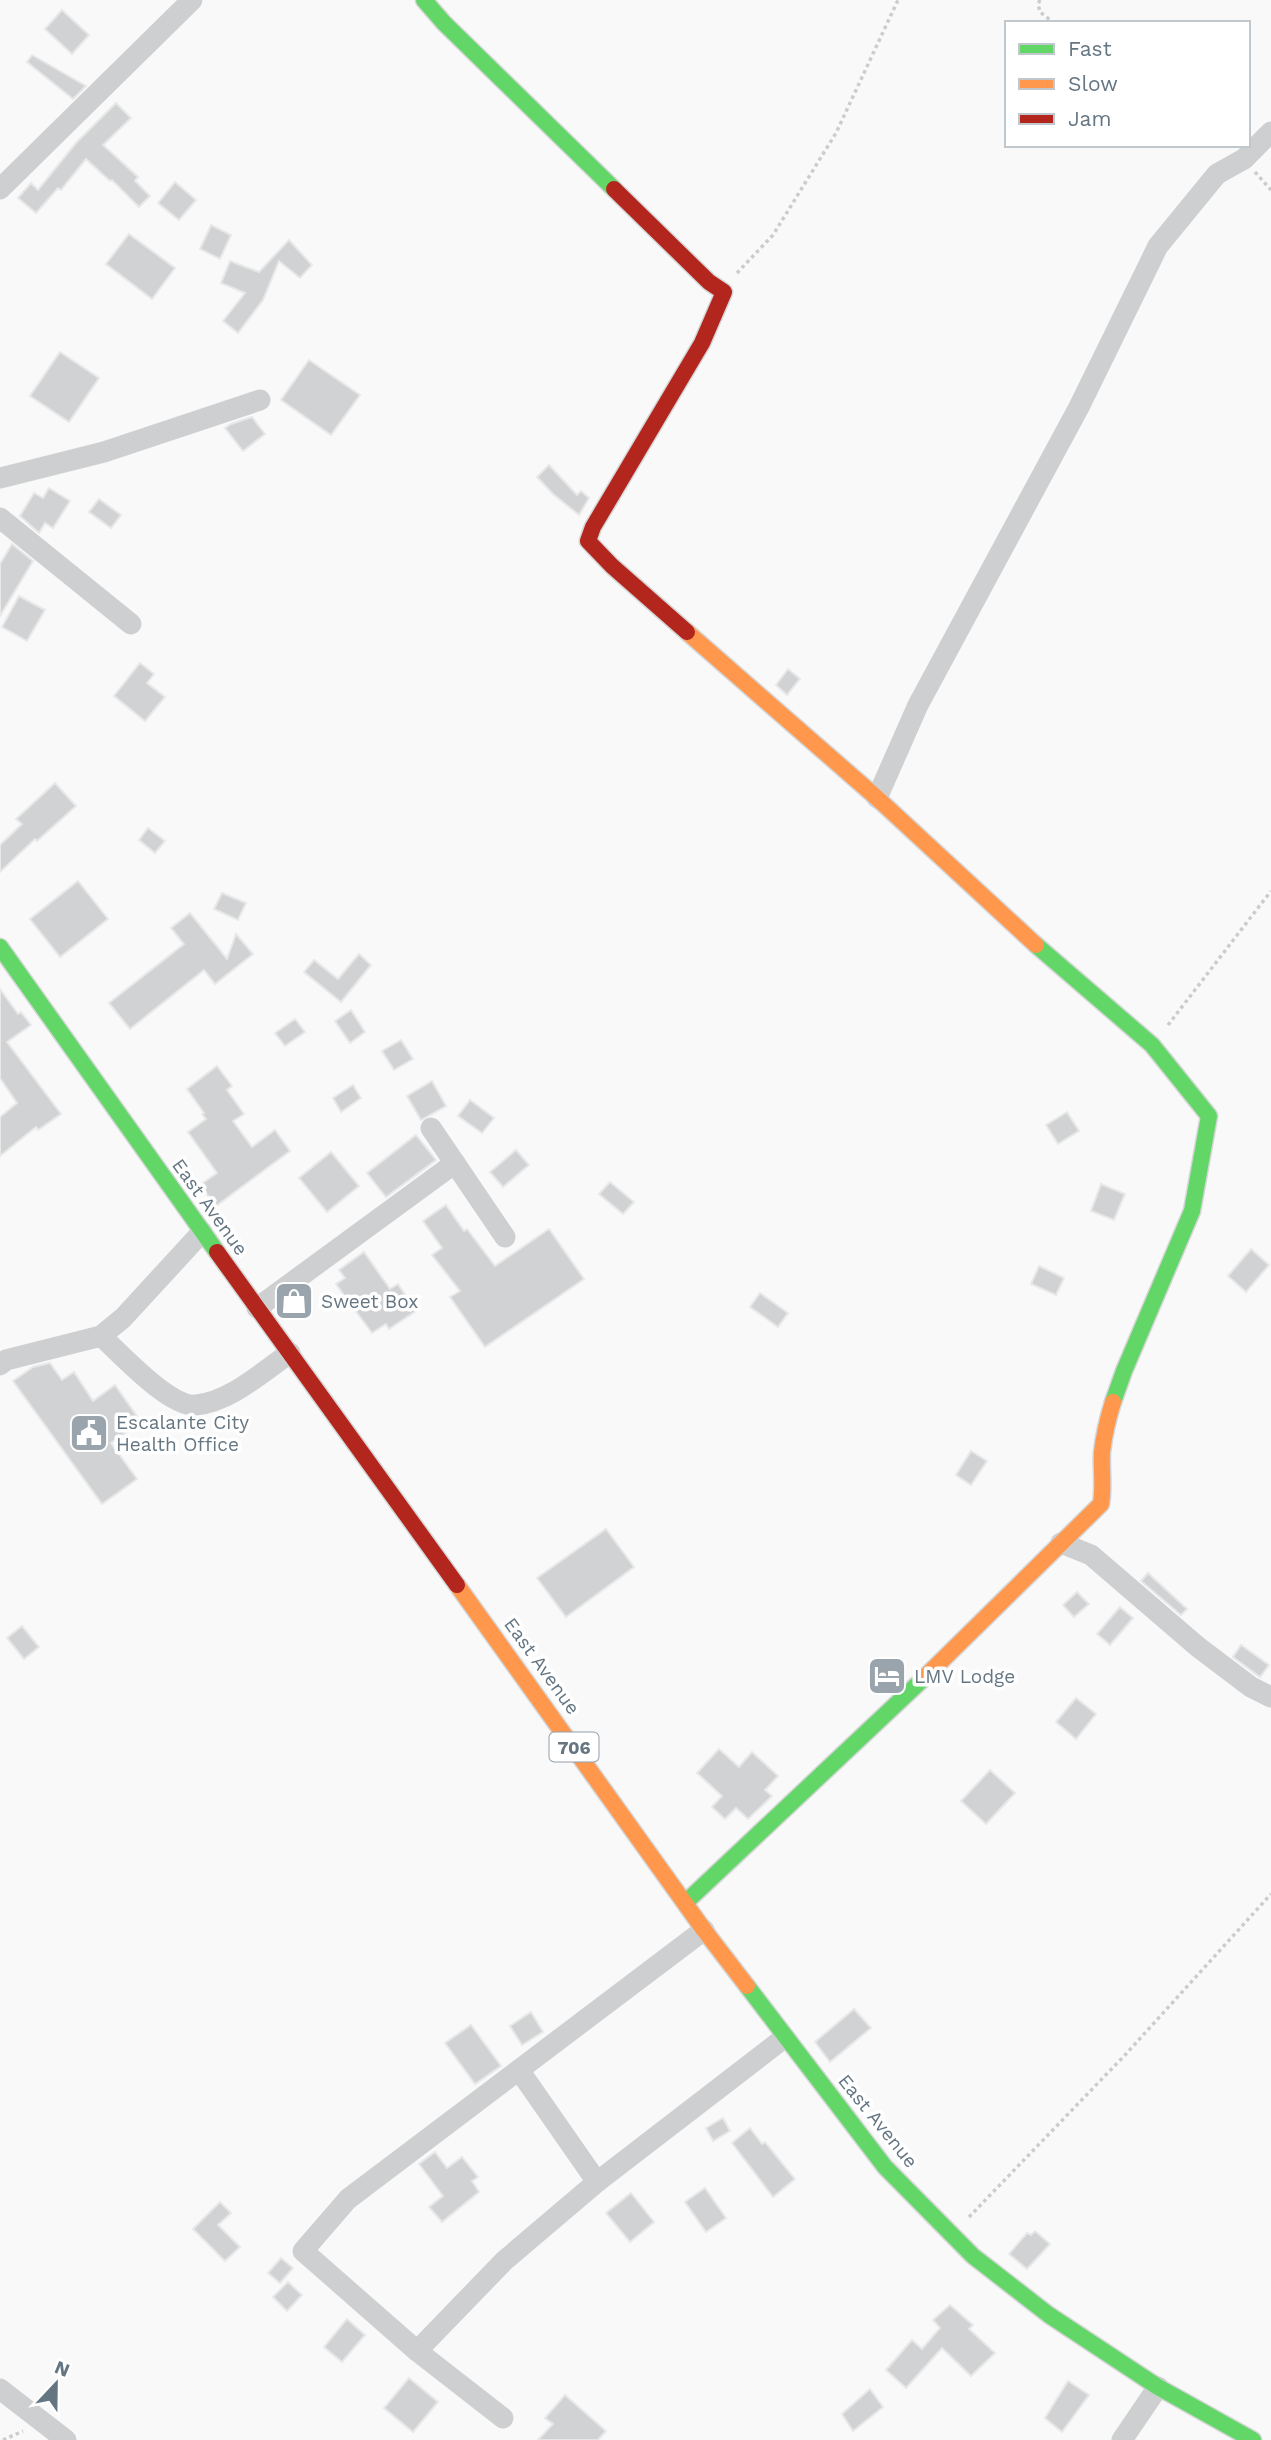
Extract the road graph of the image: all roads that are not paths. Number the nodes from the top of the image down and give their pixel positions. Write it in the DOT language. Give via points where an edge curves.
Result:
graph roads {
  1 [pos="192,0"];
  2 [pos="425,0"];
  3 [pos="1271,132"];
  4 [pos="0,189"];
  5 [pos="260,400"];
  6 [pos="0,478"];
  7 [pos="0,518"];
  8 [pos="131,624"];
  9 [pos="877,798"];
  10 [pos="0,947"];
  11 [pos="430,1128"];
  12 [pos="455,1163"];
  13 [pos="202,1232"];
  14 [pos="505,1237"];
  15 [pos="257,1308"];
  16 [pos="102,1336"];
  17 [pos="290,1353"];
  18 [pos="0,1365"];
  19 [pos="1061,1543"];
  20 [pos="1271,1696"];
  21 [pos="686,1902"];
  22 [pos="704,1930"];
  23 [pos="784,2038"];
  24 [pos="519,2070"];
  25 [pos="597,2182"];
  26 [pos="417,2351"];
  27 [pos="1158,2387"];
  28 [pos="0,2389"];
  29 [pos="503,2418"];
  30 [pos="66,2440"];
  31 [pos="1122,2440"];
  32 [pos="1253,2440"];
  1 -- 4 [label="street"];
  2 -- 9 [label="street" via="724,292 702,343 589,541"];
  3 -- 9 [label="street" via="1244,159 1217,174 1158,246 1079,407 919,705"];
  5 -- 6 [label="street" via="104,452"];
  7 -- 8 [label="street"];
  9 -- 19 [label="street" via="1152,1045 1209,1116 1192,1211 1107,1420 1101,1504"];
  10 -- 13 [label="street, East Avenue / 706"];
  11 -- 12 [label="street"];
  12 -- 14 [label="street"];
  12 -- 15 [label="street"];
  13 -- 15 [label="street, East Avenue / 706"];
  13 -- 16 [label="street"];
  15 -- 17 [label="street, East Avenue / 706"];
  16 -- 17 [label="street" via="168,1396 194,1406 224,1397"];
  16 -- 18 [label="street"];
  17 -- 21 [label="street, East Avenue / 706"];
  19 -- 20 [label="street" via="1091,1555 1198,1647 1251,1687"];
  19 -- 21 [label="street"];
  21 -- 22 [label="street, East Avenue / 706"];
  22 -- 23 [label="street, East Avenue / 706"];
  22 -- 24 [label="street"];
  23 -- 25 [label="street"];
  23 -- 27 [label="street, East Avenue / 706" via="885,2167 973,2256 1049,2315"];
  24 -- 25 [label="street"];
  24 -- 26 [label="street" via="348,2199 303,2251"];
  25 -- 26 [label="street" via="504,2261"];
  26 -- 29 [label="street"];
  27 -- 31 [label="street"];
  27 -- 32 [label="street, East Avenue / 706"];
  28 -- 30 [label="street"];
}
